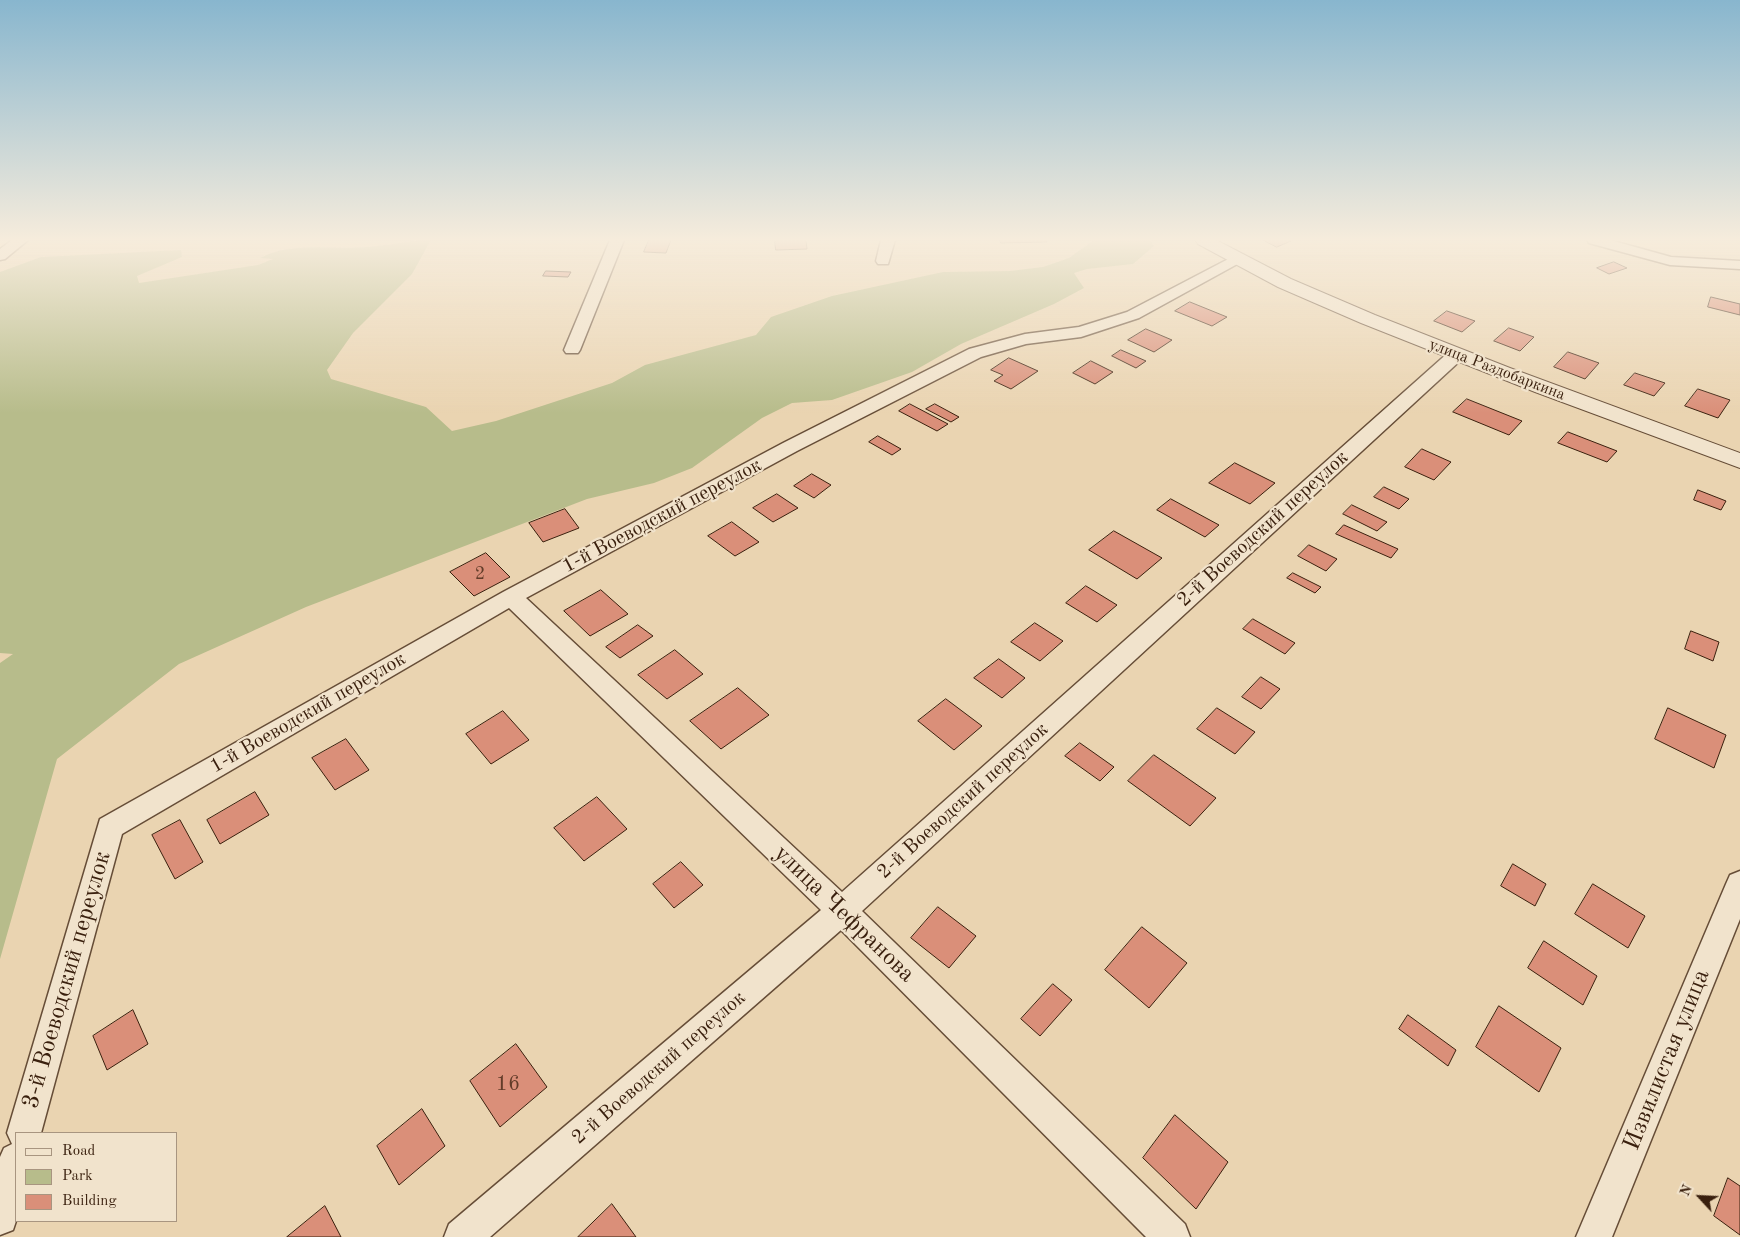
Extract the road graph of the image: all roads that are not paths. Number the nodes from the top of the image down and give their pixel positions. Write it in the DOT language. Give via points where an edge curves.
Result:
graph roads {
  1 [pos="593,298"];
  2 [pos="1165,298"];
  3 [pos="1317,298"];
  4 [pos="572,350"];
  5 [pos="1456,355"];
  6 [pos="1740,461"];
  7 [pos="511,597"];
  8 [pos="110,827"];
  9 [pos="1740,884"];
  10 [pos="842,911"];
  11 [pos="24,1132"];
  12 [pos="15,1164"];
  13 [pos="0,1217"];
  14 [pos="462,1237"];
  15 [pos="1172,1237"];
  16 [pos="1594,1237"];
  1 -- 4 [label="street"];
  2 -- 7 [label="street, 1-й Воеводский переулок" via="1133,315 1081,332 1025,339 975,353 790,447"];
  3 -- 5 [label="street, улица Раздобаркина"];
  5 -- 6 [label="street, улица Раздобаркина"];
  5 -- 10 [label="street, 2-й Воеводский переулок"];
  7 -- 8 [label="street, 1-й Воеводский переулок"];
  7 -- 10 [label="street, улица Чефранова"];
  8 -- 11 [label="street, 3-й Воеводский переулок"];
  9 -- 16 [label="street, Извилистая улица"];
  10 -- 14 [label="street, 2-й Воеводский переулок"];
  10 -- 15 [label="street, улица Чефранова"];
  12 -- 13 [label="street"];
}
